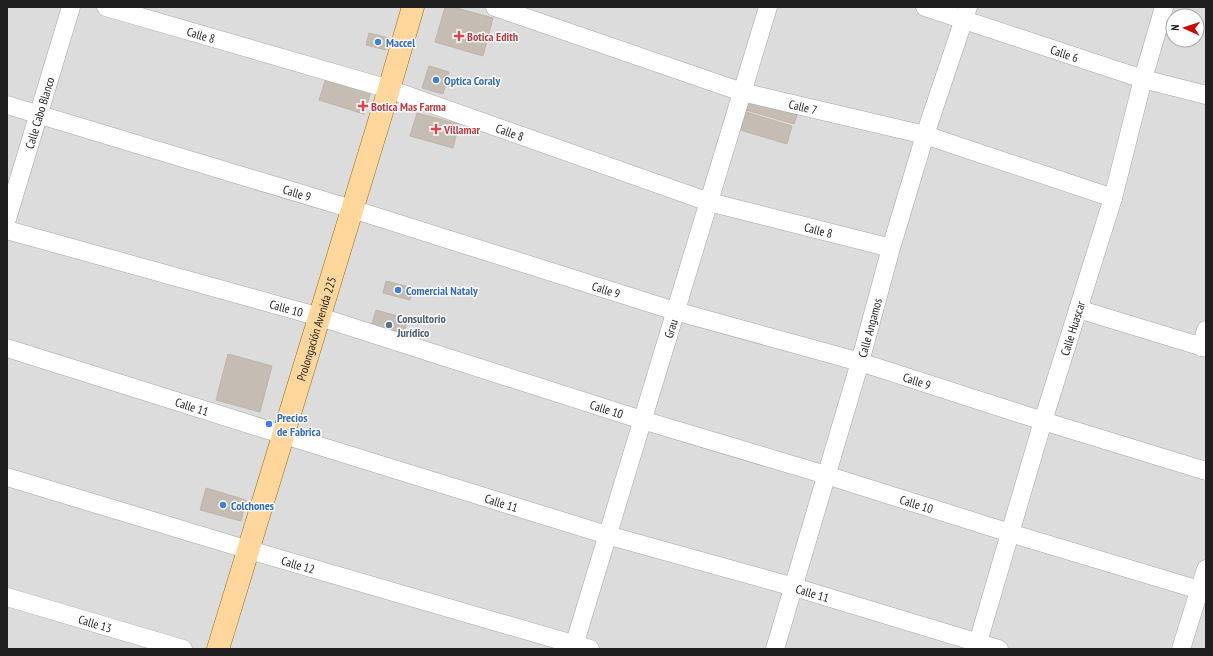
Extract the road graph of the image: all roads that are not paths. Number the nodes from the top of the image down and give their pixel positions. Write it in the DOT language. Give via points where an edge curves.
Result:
graph roads {
  1 [pos="71,7"];
  2 [pos="106,7"];
  3 [pos="413,7"];
  4 [pos="495,7"];
  5 [pos="768,7"];
  6 [pos="925,7"];
  7 [pos="1164,7"];
  8 [pos="967,13"];
  9 [pos="1143,79"];
  10 [pos="389,89"];
  11 [pos="742,92"];
  12 [pos="1206,95"];
  13 [pos="7,106"];
  14 [pos="38,115"];
  15 [pos="925,135"];
  16 [pos="1113,198"];
  17 [pos="708,202"];
  18 [pos="352,209"];
  19 [pos="7,219"];
  20 [pos="7,230"];
  21 [pos="891,248"];
  22 [pos="1078,309"];
  23 [pos="675,311"];
  24 [pos="320,317"];
  25 [pos="1205,342"];
  26 [pos="7,348"];
  27 [pos="860,362"];
  28 [pos="642,420"];
  29 [pos="1043,421"];
  30 [pos="284,435"];
  31 [pos="1206,471"];
  32 [pos="826,475"];
  33 [pos="7,477"];
  34 [pos="1010,533"];
  35 [pos="607,535"];
  36 [pos="248,550"];
  37 [pos="1206,569"];
  38 [pos="794,587"];
  39 [pos="1203,591"];
  40 [pos="7,597"];
  41 [pos="977,646"];
  42 [pos="579,647"];
  43 [pos="183,649"];
  44 [pos="218,649"];
  45 [pos="775,649"];
  46 [pos="999,649"];
  47 [pos="1181,649"];
  1 -- 14 [label="street, Calle Cabo Blanco"];
  2 -- 10 [label="street, Calle 8"];
  3 -- 10 [label="main road, Prolongación Avenida 225"];
  4 -- 11 [label="street, Calle 7"];
  5 -- 11 [label="street, Grau"];
  6 -- 8 [label="street, Calle 6"];
  7 -- 9 [label="street, Calle Huascar"];
  8 -- 9 [label="street, Calle 6"];
  8 -- 15 [label="street, Calle Angamos"];
  9 -- 12 [label="street, Calle 6"];
  9 -- 16 [label="street, Calle Huascar"];
  10 -- 17 [label="street, Calle 8"];
  10 -- 18 [label="main road, Prolongación Avenida 225"];
  11 -- 15 [label="street, Calle 7"];
  11 -- 17 [label="street, Grau"];
  13 -- 14 [label="street, Calle 9"];
  14 -- 18 [label="street, Calle 9"];
  14 -- 19 [label="street, Calle Cabo Blanco"];
  15 -- 16 [label="street, Calle 7"];
  15 -- 21 [label="street, Calle Angamos"];
  16 -- 22 [label="street, Calle Huascar"];
  17 -- 21 [label="street, Calle 8"];
  17 -- 23 [label="street, Grau"];
  18 -- 23 [label="street, Calle 9"];
  18 -- 24 [label="main road, Prolongación Avenida 225"];
  20 -- 24 [label="street, Calle 10"];
  21 -- 27 [label="street, Calle Angamos"];
  22 -- 25 [label="street"];
  22 -- 29 [label="street, Calle Huascar"];
  23 -- 27 [label="street, Calle 9"];
  23 -- 28 [label="street, Grau"];
  24 -- 28 [label="street, Calle 10"];
  24 -- 30 [label="main road, Prolongación Avenida 225"];
  26 -- 30 [label="street, Calle 11"];
  27 -- 29 [label="street, Calle 9"];
  27 -- 32 [label="street, Calle Angamos"];
  28 -- 32 [label="street, Calle 10"];
  28 -- 35 [label="street, Grau"];
  29 -- 31 [label="street, Calle 9"];
  29 -- 34 [label="street, Calle Huascar"];
  30 -- 35 [label="street, Calle 11"];
  30 -- 36 [label="main road, Prolongación Avenida 225"];
  32 -- 34 [label="street, Calle 10"];
  32 -- 38 [label="street, Calle Angamos"];
  33 -- 36 [label="street, Calle 12"];
  34 -- 39 [label="street, Calle 10"];
  34 -- 41 [label="street, Calle Huascar"];
  35 -- 38 [label="street, Calle 11"];
  35 -- 42 [label="street, Grau"];
  36 -- 42 [label="street, Calle 12"];
  36 -- 44 [label="main road, Prolongación Avenida 225"];
  37 -- 39 [label="street"];
  38 -- 41 [label="street, Calle 11"];
  38 -- 45 [label="street, Calle Angamos"];
  39 -- 47 [label="street"];
  40 -- 43 [label="street, Calle 13"];
  41 -- 46 [label="street, Calle 11"];
}
